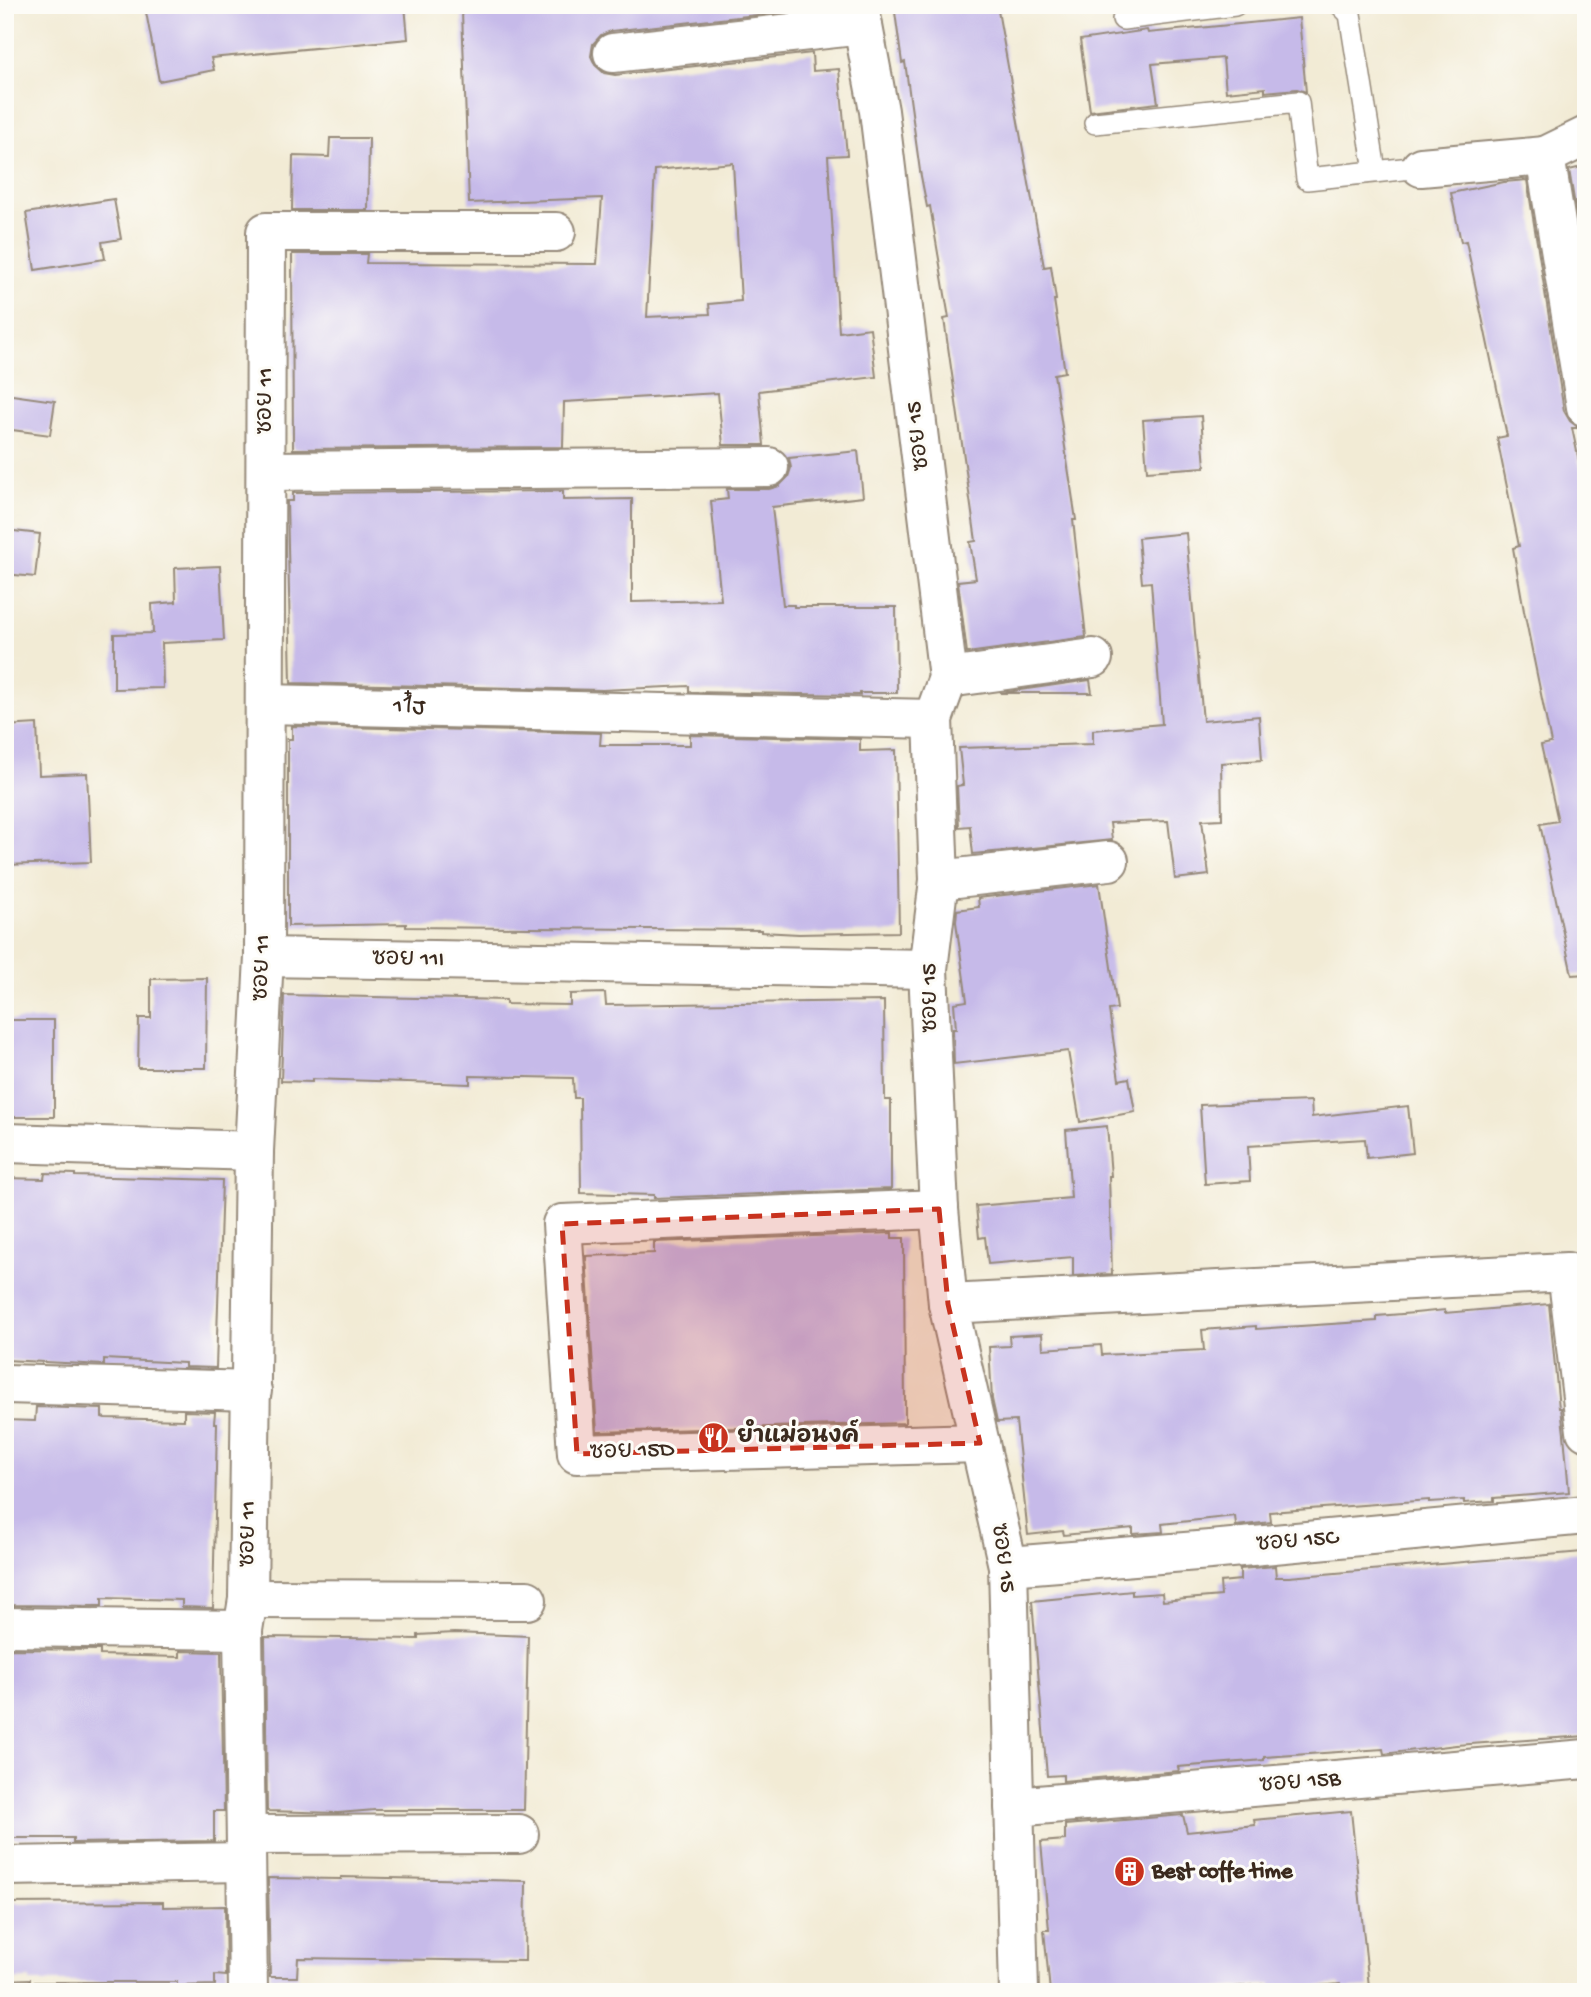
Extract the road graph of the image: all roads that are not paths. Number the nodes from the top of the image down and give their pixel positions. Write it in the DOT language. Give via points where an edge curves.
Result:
graph roads {
  1 [pos="1235,5"];
  2 [pos="1341,5"];
  3 [pos="861,15"];
  4 [pos="1123,19"];
  5 [pos="612,53"];
  6 [pos="1095,123"];
  7 [pos="1586,136"];
  8 [pos="1545,156"];
  9 [pos="1421,167"];
  10 [pos="1375,171"];
  11 [pos="556,232"];
  12 [pos="1586,407"];
  13 [pos="769,467"];
  14 [pos="266,471"];
  15 [pos="1093,658"];
  16 [pos="948,678"];
  17 [pos="265,704"];
  18 [pos="933,719"];
  19 [pos="1109,861"];
  20 [pos="939,880"];
  21 [pos="264,957"];
  22 [pos="928,969"];
  23 [pos="7,1143"];
  24 [pos="254,1151"];
  25 [pos="939,1209"];
  26 [pos="948,1304"];
  27 [pos="6,1384"];
  28 [pos="252,1391"];
  29 [pos="1586,1431"];
  30 [pos="980,1443"];
  31 [pos="1586,1515"];
  32 [pos="1008,1566"];
  33 [pos="527,1600"];
  34 [pos="246,1614"];
  35 [pos="5,1626"];
  36 [pos="1586,1759"];
  37 [pos="1014,1807"];
  38 [pos="519,1833"];
  39 [pos="246,1849"];
  40 [pos="5,1867"];
  41 [pos="248,1992"];
  42 [pos="1019,1992"];
  1 -- 4 [label="lane"];
  2 -- 10 [label="lane" via="1350,14"];
  3 -- 5 [label="street"];
  3 -- 16 [label="street, ซอย 15" via="879,110"];
  6 -- 10 [label="lane" via="1298,102 1307,179"];
  7 -- 8 [label="street"];
  8 -- 9 [label="street"];
  8 -- 12 [label="street"];
  9 -- 10 [label="lane"];
  11 -- 14 [label="street, ซอย 11" via="266,232"];
  13 -- 14 [label="street"];
  14 -- 17 [label="street, ซอย 11"];
  15 -- 16 [label="street"];
  16 -- 18 [label="street, ซอย 15"];
  17 -- 18 [label="street, 11๋J"];
  17 -- 21 [label="street, ซอย 11"];
  18 -- 20 [label="street, ซอย 15"];
  19 -- 20 [label="street"];
  20 -- 22 [label="street, ซอย 15"];
  21 -- 22 [label="street, ซอย 11I"];
  21 -- 24 [label="street, ซอย 11"];
  22 -- 25 [label="street, ซอย 15"];
  23 -- 24 [label="street"];
  24 -- 28 [label="street, ซอย 11"];
  25 -- 26 [label="street, ซอย 15"];
  25 -- 30 [label="street, ซอย 15D" via="562,1224 577,1454"];
  26 -- 29 [label="street" via="1567,1272"];
  26 -- 30 [label="street, ซอย 15"];
  27 -- 28 [label="street"];
  28 -- 34 [label="street, ซอย 11"];
  30 -- 32 [label="street, ซอย 15"];
  31 -- 32 [label="street, ซอย 15C"];
  32 -- 37 [label="street, ซอย 15"];
  33 -- 34 [label="street"];
  34 -- 35 [label="street"];
  34 -- 39 [label="street, ซอย 11"];
  36 -- 37 [label="street, ซอย 15B"];
  37 -- 42 [label="street, ซอย 15"];
  38 -- 39 [label="street"];
  39 -- 40 [label="street"];
  39 -- 41 [label="street, ซอย 11"];
}
